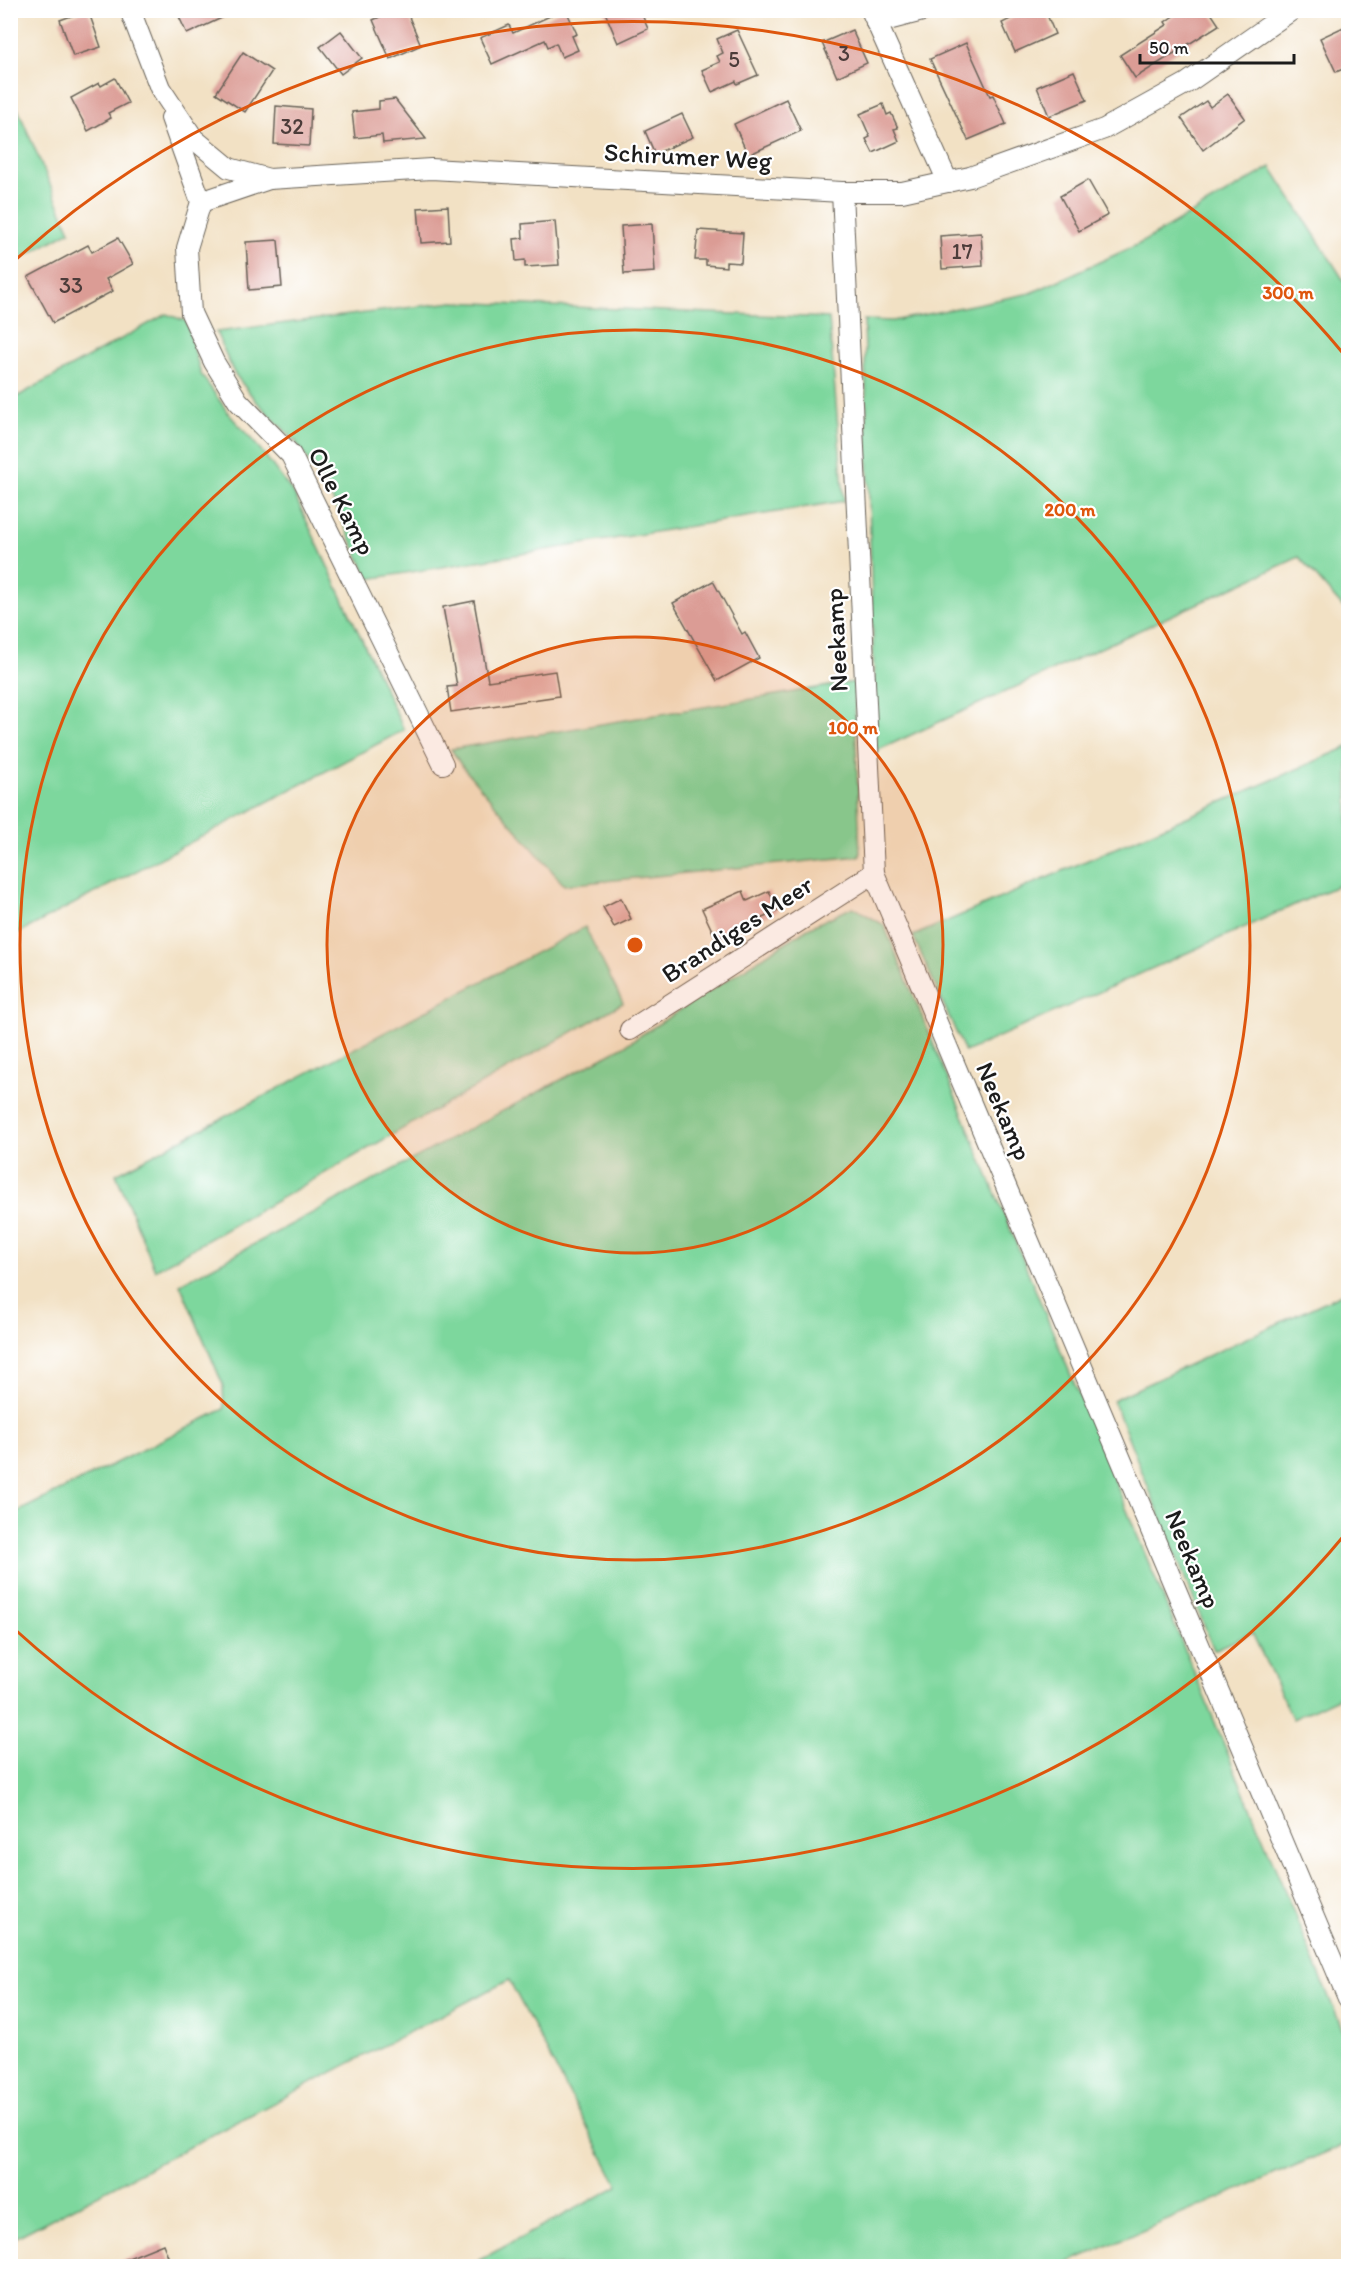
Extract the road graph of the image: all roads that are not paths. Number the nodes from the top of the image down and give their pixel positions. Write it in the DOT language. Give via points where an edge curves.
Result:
graph roads {
  1 [pos="130,10"];
  2 [pos="926,10"];
  3 [pos="1292,10"];
  4 [pos="874,17"];
  5 [pos="160,88"];
  6 [pos="269,179"];
  7 [pos="948,182"];
  8 [pos="842,192"];
  9 [pos="201,202"];
  10 [pos="443,764"];
  11 [pos="874,873"];
  12 [pos="630,1030"];
  13 [pos="1348,1998"];
  1 -- 5 [label="street, Schirumer Weg"];
  2 -- 4 [label="street"];
  3 -- 7 [label="street, Schirumer Weg" via="1187,83 1104,129"];
  4 -- 7 [label="street"];
  5 -- 6 [label="street, Schirumer Weg" via="194,139 228,168"];
  5 -- 9 [label="street"];
  6 -- 8 [label="street, Schirumer Weg" via="431,169"];
  6 -- 9 [label="street"];
  7 -- 8 [label="street, Schirumer Weg" via="902,192"];
  8 -- 11 [label="street, Neekamp"];
  9 -- 10 [label="street, Olle Kamp" via="186,248 191,313 238,401 291,455"];
  11 -- 12 [label="street, Brandiges Meer"];
  11 -- 13 [label="street, Neekamp"];
}
